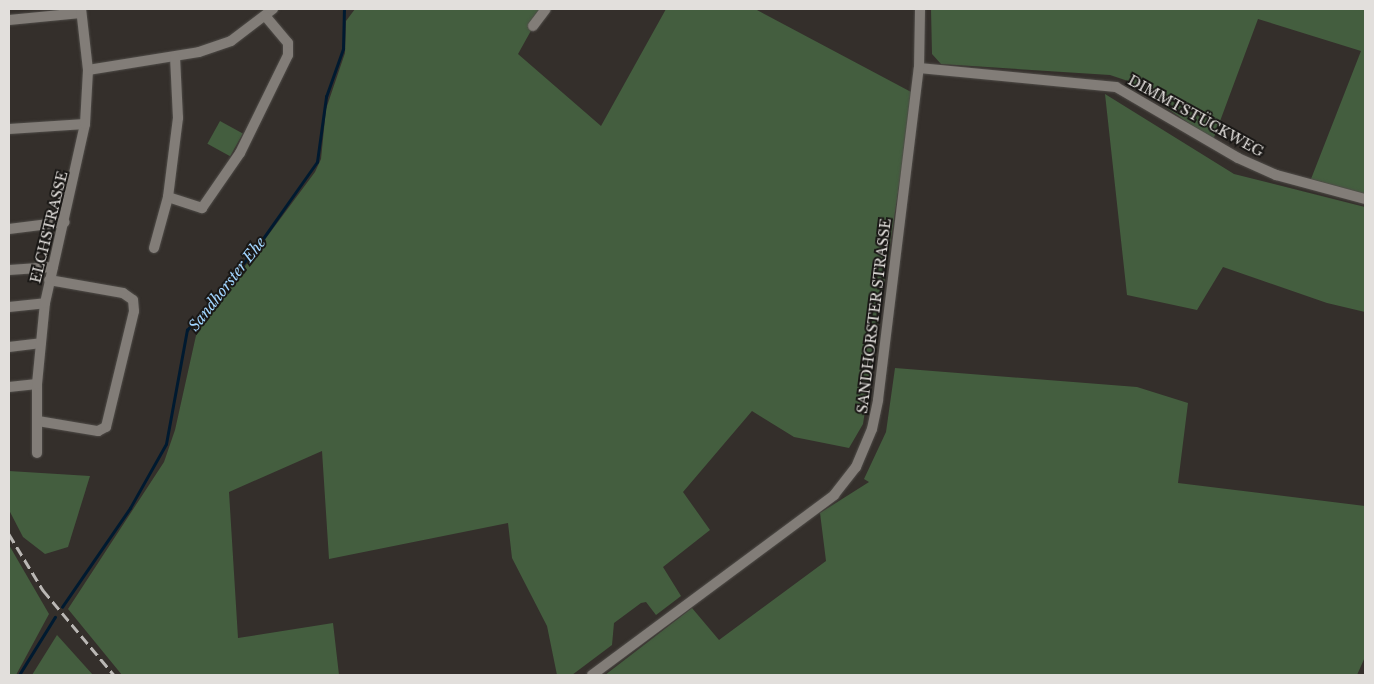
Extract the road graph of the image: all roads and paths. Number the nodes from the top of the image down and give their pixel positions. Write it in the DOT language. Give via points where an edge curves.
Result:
graph roads {
  1 [pos="273,9"];
  2 [pos="546,9"];
  3 [pos="920,9"];
  4 [pos="81,11"];
  5 [pos="266,17"];
  6 [pos="9,20"];
  7 [pos="533,26"];
  8 [pos="176,57"];
  9 [pos="919,68"];
  10 [pos="88,70"];
  11 [pos="85,124"];
  12 [pos="9,129"];
  13 [pos="168,197"];
  14 [pos="1365,199"];
  15 [pos="64,222"];
  16 [pos="9,229"];
  17 [pos="154,248"];
  18 [pos="53,267"];
  19 [pos="9,270"];
  20 [pos="49,280"];
  21 [pos="45,303"];
  22 [pos="9,307"];
  23 [pos="41,343"];
  24 [pos="9,347"];
  25 [pos="38,384"];
  26 [pos="9,387"];
  27 [pos="38,421"];
  28 [pos="37,453"];
  29 [pos="592,675"];
  1 -- 5 [label="street"];
  2 -- 7 [label="street"];
  3 -- 9 [label="street, SANDHORSTER STRASSE"];
  4 -- 6 [label="street"];
  4 -- 10 [label="street, ELCHSTRASSE"];
  5 -- 8 [label="street" via="230,42"];
  5 -- 13 [label="street" via="288,44 288,55 240,153 202,208"];
  8 -- 10 [label="street"];
  8 -- 13 [label="street" via="178,118"];
  9 -- 14 [label="street, DIMMTSTÜCKWEG" via="1116,87 1238,158 1276,175"];
  9 -- 29 [label="street, SANDHORSTER STRASSE" via="878,400 872,429 856,467 834,494"];
  10 -- 11 [label="street, ELCHSTRASSE"];
  11 -- 12 [label="street"];
  11 -- 15 [label="street, ELCHSTRASSE"];
  13 -- 17 [label="street"];
  15 -- 16 [label="street"];
  15 -- 18 [label="street, ELCHSTRASSE"];
  18 -- 19 [label="street"];
  18 -- 20 [label="street, ELCHSTRASSE"];
  20 -- 21 [label="street, ELCHSTRASSE"];
  20 -- 27 [label="street" via="123,293 133,300 134,311 106,427 98,431"];
  21 -- 22 [label="street"];
  21 -- 23 [label="street, ELCHSTRASSE"];
  23 -- 24 [label="street"];
  23 -- 25 [label="street, ELCHSTRASSE"];
  25 -- 26 [label="street"];
  25 -- 27 [label="street, ELCHSTRASSE"];
  27 -- 28 [label="street, ELCHSTRASSE"];
}
